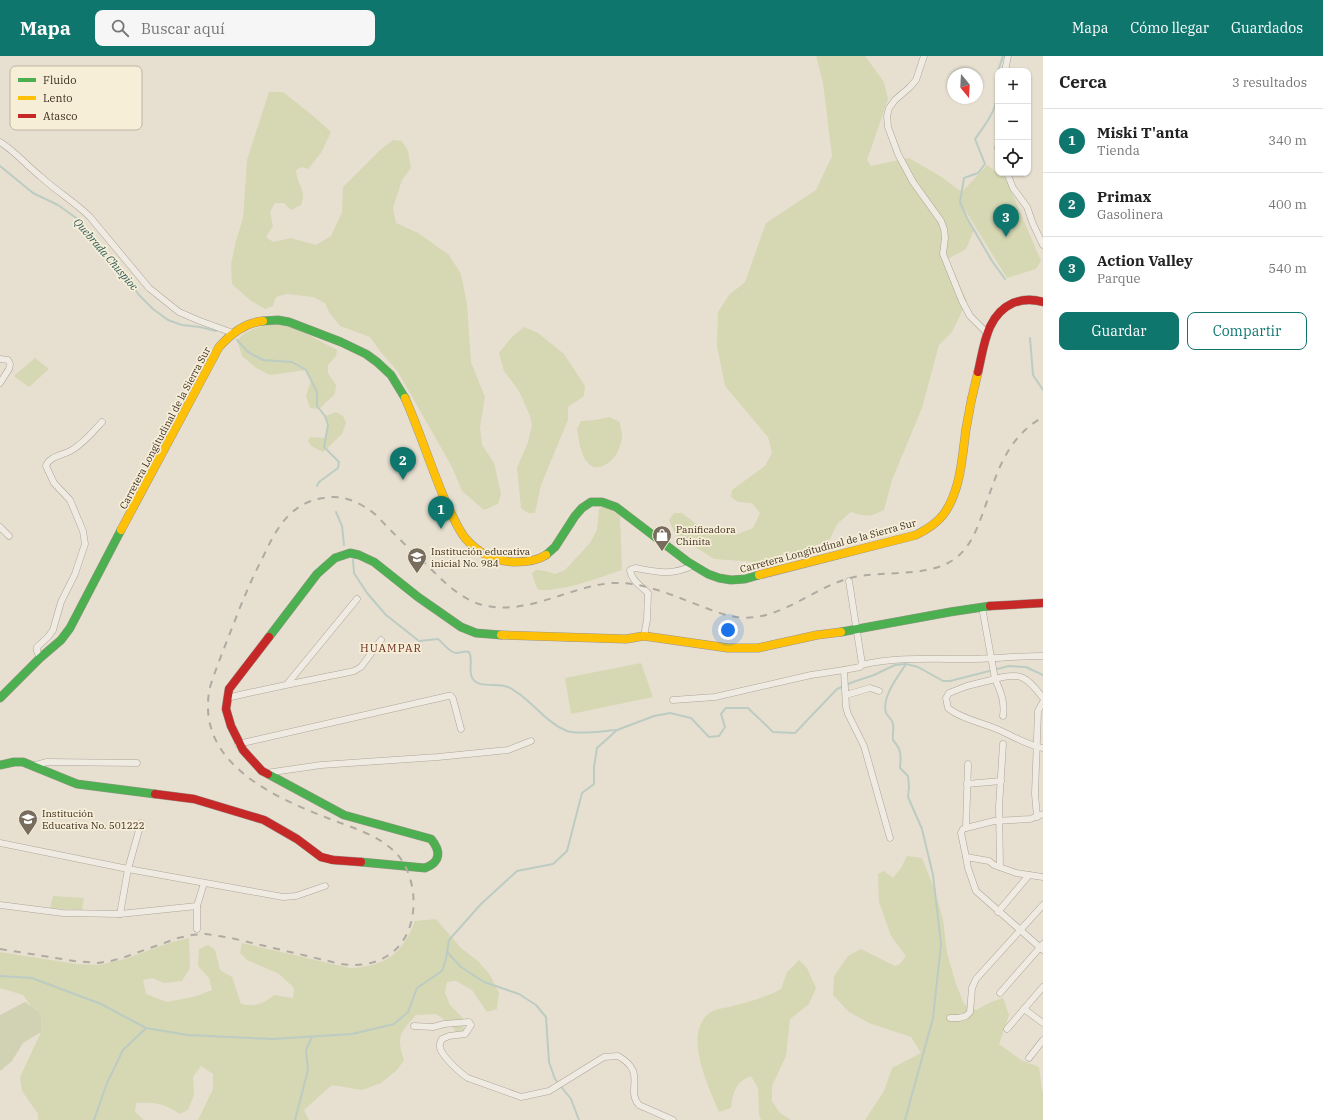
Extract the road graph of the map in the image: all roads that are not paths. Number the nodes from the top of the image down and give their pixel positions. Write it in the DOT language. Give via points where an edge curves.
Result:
graph roads {
  1 [pos="924,56"];
  2 [pos="1008,56"];
  3 [pos="1006,68"];
  4 [pos="0,142"];
  5 [pos="1008,176"];
  6 [pos="1043,245"];
  7 [pos="1043,302"];
  8 [pos="233,333"];
  9 [pos="988,334"];
  10 [pos="0,358"];
  11 [pos="0,383"];
  12 [pos="102,422"];
  13 [pos="0,527"];
  14 [pos="9,536"];
  15 [pos="692,566"];
  16 [pos="849,581"];
  17 [pos="357,599"];
  18 [pos="1043,603"];
  19 [pos="982,607"];
  20 [pos="856,630"];
  21 [pos="644,636"];
  22 [pos="381,640"];
  23 [pos="1043,656"];
  24 [pos="40,658"];
  25 [pos="991,658"];
  26 [pos="861,665"];
  27 [pos="844,674"];
  28 [pos="995,679"];
  29 [pos="288,683"];
  30 [pos="879,691"];
  31 [pos="845,693"];
  32 [pos="0,698"];
  33 [pos="227,698"];
  34 [pos="1043,698"];
  35 [pos="673,700"];
  36 [pos="1043,702"];
  37 [pos="1003,716"];
  38 [pos="461,729"];
  39 [pos="531,741"];
  40 [pos="238,744"];
  41 [pos="1003,744"];
  42 [pos="1036,747"];
  43 [pos="1043,748"];
  44 [pos="137,763"];
  45 [pos="0,764"];
  46 [pos="968,764"];
  47 [pos="32,766"];
  48 [pos="266,773"];
  49 [pos="1001,781"];
  50 [pos="967,784"];
  51 [pos="1043,814"];
  52 [pos="1036,817"];
  53 [pos="1000,821"];
  54 [pos="141,823"];
  55 [pos="966,828"];
  56 [pos="890,838"];
  57 [pos="0,843"];
  58 [pos="966,858"];
  59 [pos="1000,867"];
  60 [pos="128,869"];
  61 [pos="1029,875"];
  62 [pos="1043,877"];
  63 [pos="204,883"];
  64 [pos="325,886"];
  65 [pos="0,905"];
  66 [pos="1043,905"];
  67 [pos="197,906"];
  68 [pos="998,912"];
  69 [pos="120,914"];
  70 [pos="197,929"];
  71 [pos="1019,930"];
  72 [pos="1042,947"];
  73 [pos="1043,987"];
  74 [pos="1000,993"];
  75 [pos="1024,1009"];
  76 [pos="950,1018"];
  77 [pos="1043,1023"];
  78 [pos="414,1026"];
  79 [pos="1007,1029"];
  80 [pos="1043,1040"];
  81 [pos="1029,1058"];
  82 [pos="673,1120"];
  1 -- 9 [label="street" via="916,80 889,108 888,127 898,154 913,182 941,221 945,238 943,254 962,301 970,316"];
  2 -- 3 [label="street"];
  4 -- 8 [label="street" via="80,206 149,288 179,312"];
  5 -- 6 [label="street" via="1013,188 1027,207"];
  7 -- 9 [label="main road, Carretera Longitudinal de la Sierra Sur" via="1025,300 1006,308 996,316"];
  8 -- 15 [label="main road, Carretera Longitudinal de la Sierra Sur" via="262,321 290,322 361,351 387,370 401,389 454,520 467,540 491,558 519,563 546,555 580,508 585,504 600,502 616,506"];
  8 -- 24 [label="main road, Carretera Longitudinal de la Sierra Sur" via="219,347 70,628 61,640"];
  9 -- 15 [label="main road, Carretera Longitudinal de la Sierra Sur" via="969,411 957,483 949,505 932,526 916,535 745,579 719,579"];
  10 -- 11 [label="street" via="8,360 10,364"];
  12 -- 24 [label="street" via="85,441 47,462 46,466 54,483 72,504 83,531 85,544 75,574 61,602 53,630 37,648"];
  13 -- 14 [label="street"];
  15 -- 21 [label="street" via="668,573 635,568 630,570 639,585 648,593"];
  16 -- 20 [label="street"];
  17 -- 29 [label="street"];
  18 -- 19 [label="main road"];
  19 -- 20 [label="main road"];
  19 -- 25 [label="street"];
  20 -- 21 [label="main road" via="746,649"];
  20 -- 26 [label="street"];
  21 -- 33 [label="main road" via="626,639 476,633 461,627 374,562 350,553 336,558 317,574 234,682"];
  22 -- 29 [label="street" via="361,667 354,671"];
  23 -- 25 [label="street"];
  24 -- 32 [label="main road, Carretera Longitudinal de la Sierra Sur"];
  25 -- 26 [label="street" via="918,658"];
  25 -- 28 [label="street"];
  26 -- 27 [label="street"];
  27 -- 31 [label="street"];
  27 -- 35 [label="street" via="811,676 715,697"];
  28 -- 34 [label="street" via="1013,675 1024,678 1032,683"];
  28 -- 37 [label="street" via="1003,697"];
  28 -- 42 [label="street" via="949,693 946,698 948,708"];
  29 -- 33 [label="street"];
  30 -- 31 [label="street" via="870,688"];
  31 -- 56 [label="street" via="848,714 864,746"];
  33 -- 40 [label="main road" via="226,709"];
  36 -- 42 [label="street" via="1038,711"];
  38 -- 40 [label="street" via="453,699 448,696"];
  39 -- 48 [label="street" via="508,750 321,765"];
  40 -- 48 [label="main road" via="249,759"];
  41 -- 49 [label="street"];
  42 -- 43 [label="street"];
  42 -- 52 [label="street"];
  44 -- 47 [label="street" via="47,762"];
  45 -- 47 [label="main road" via="23,762"];
  46 -- 50 [label="street"];
  47 -- 48 [label="main road" via="78,784 194,799 264,820 298,839 321,857 332,860 425,868 433,865 438,857 437,846 431,839 344,815"];
  49 -- 50 [label="street"];
  49 -- 53 [label="street"];
  50 -- 55 [label="street"];
  51 -- 52 [label="street"];
  52 -- 53 [label="street"];
  53 -- 55 [label="street"];
  53 -- 59 [label="street"];
  54 -- 60 [label="street"];
  55 -- 58 [label="street" via="961,833"];
  57 -- 60 [label="street"];
  58 -- 59 [label="street" via="989,861"];
  58 -- 68 [label="street" via="976,891"];
  59 -- 61 [label="street"];
  60 -- 63 [label="street"];
  60 -- 69 [label="street"];
  61 -- 62 [label="street"];
  61 -- 68 [label="street"];
  63 -- 64 [label="street" via="284,897 296,896"];
  63 -- 67 [label="street"];
  65 -- 69 [label="street" via="63,912"];
  66 -- 71 [label="street"];
  67 -- 69 [label="street"];
  67 -- 70 [label="street"];
  68 -- 71 [label="street"];
  71 -- 72 [label="street"];
  71 -- 76 [label="street" via="976,979 972,988 970,1012 966,1016"];
  72 -- 74 [label="street"];
  73 -- 75 [label="street"];
  75 -- 77 [label="street"];
  75 -- 79 [label="street"];
  78 -- 82 [label="street" via="433,1027 469,1022 471,1025 465,1034 442,1039 440,1049 462,1075 521,1097 549,1091 604,1057 618,1056 628,1063 634,1073 636,1103"];
  80 -- 81 [label="street"];
}
